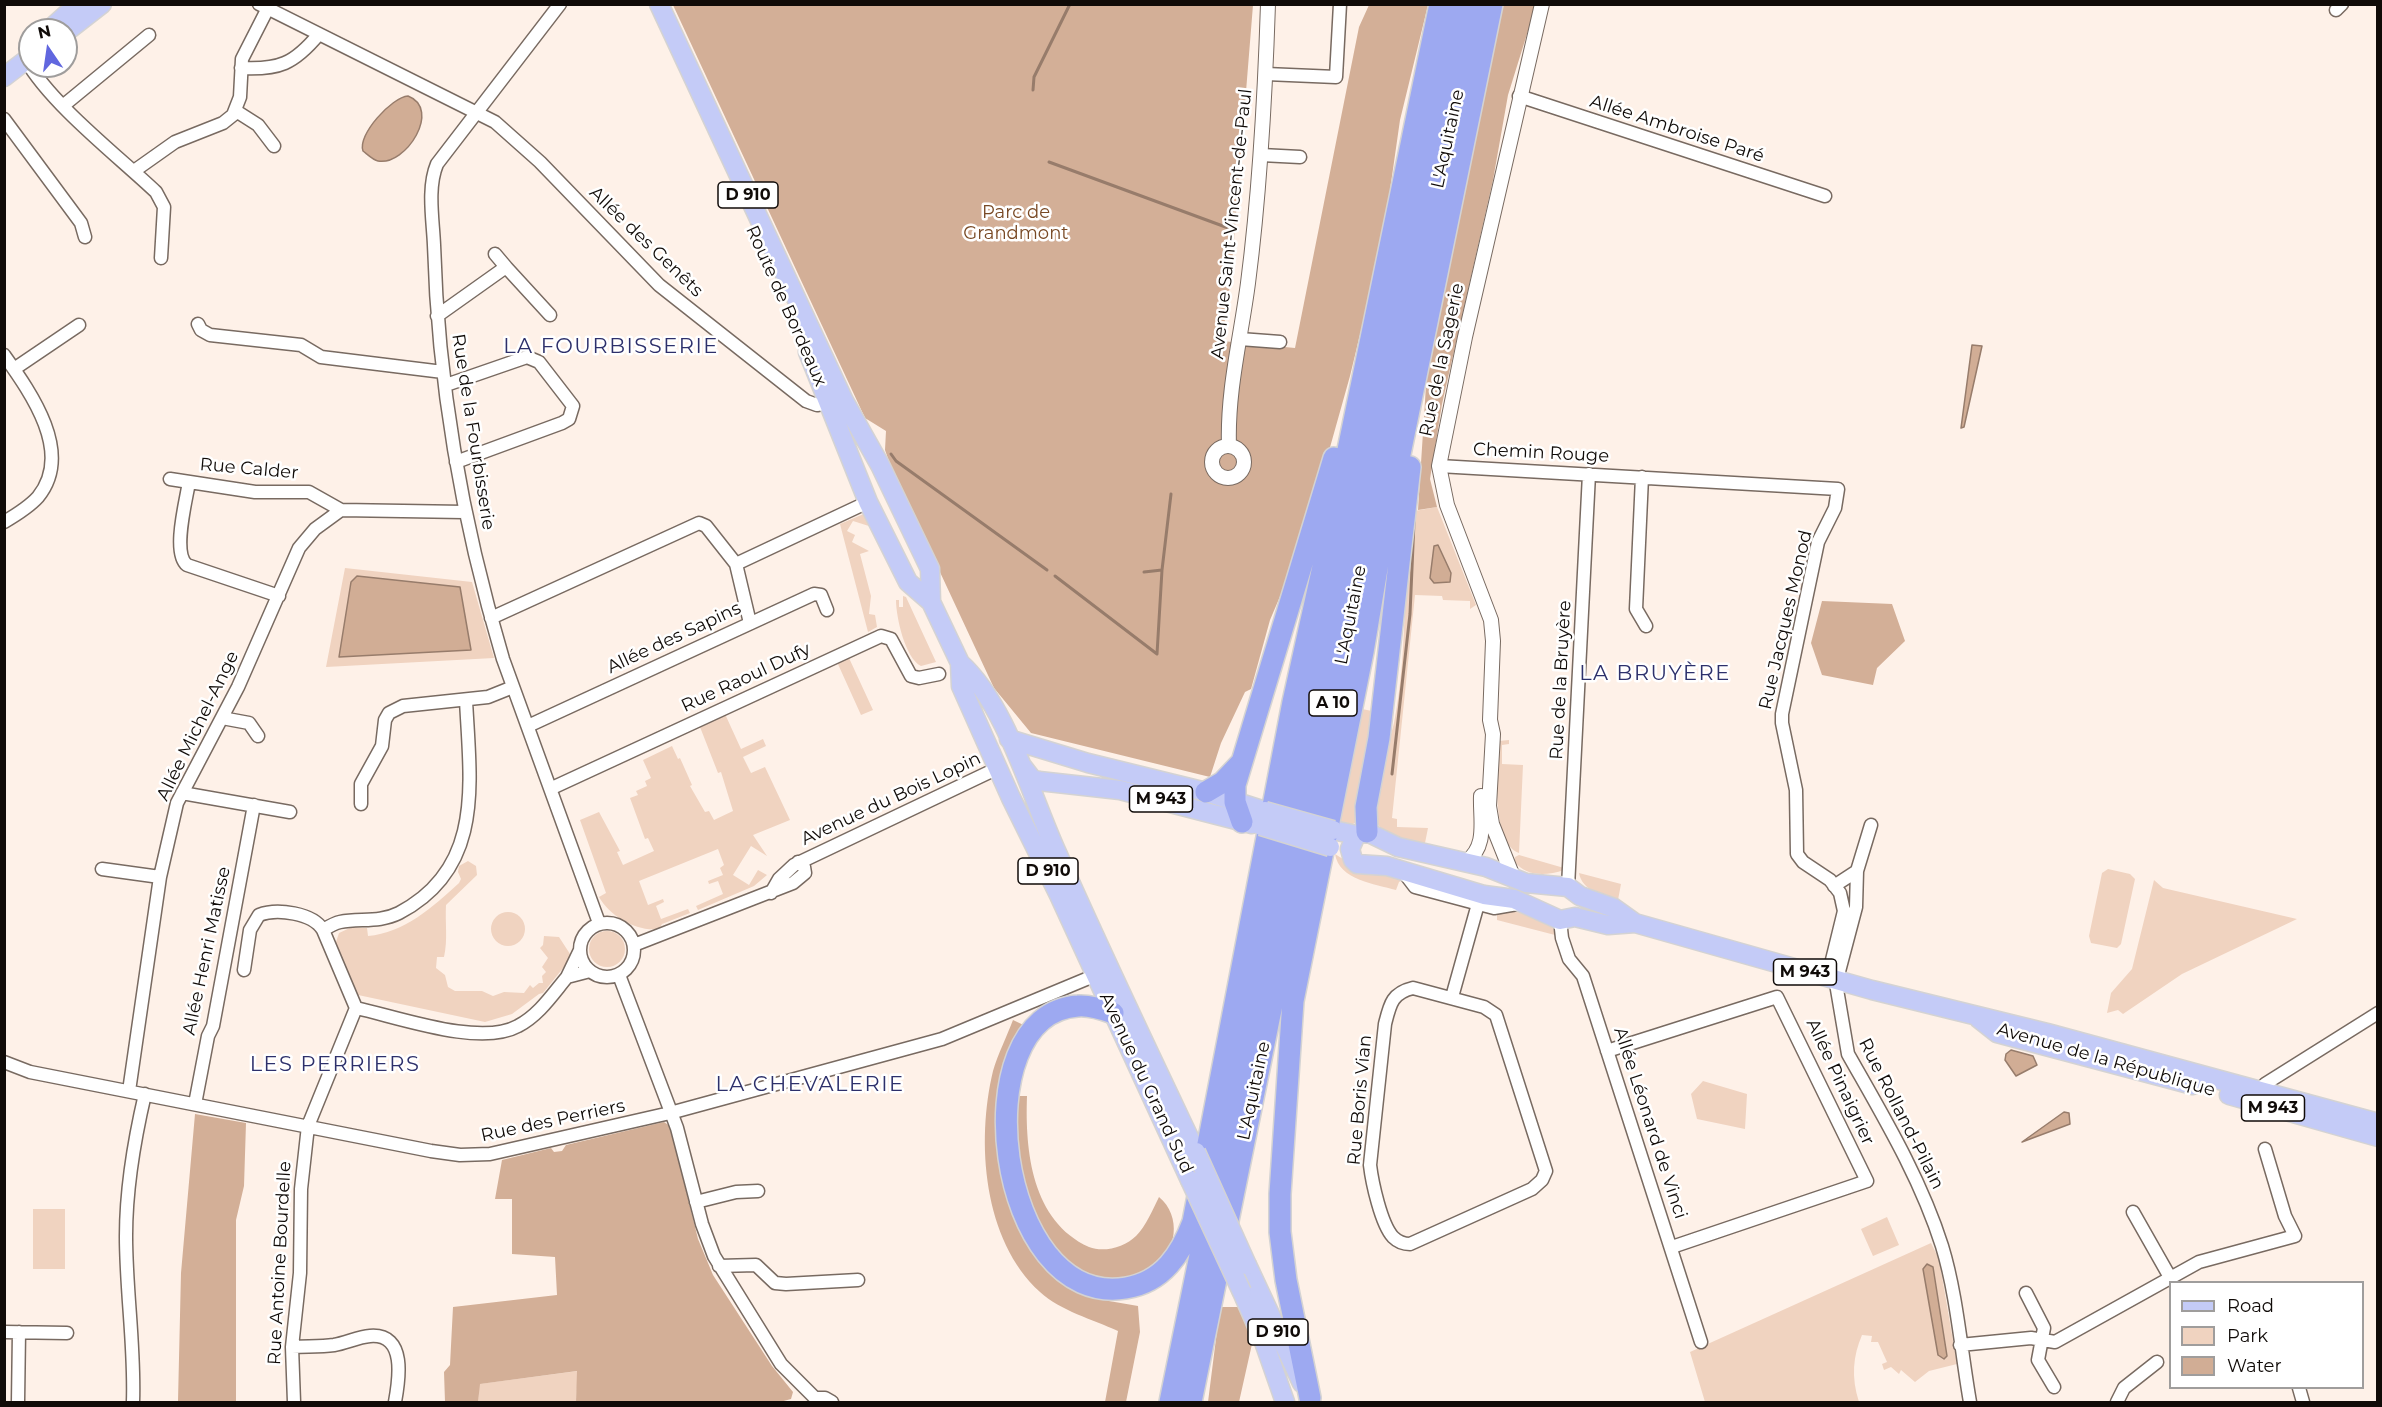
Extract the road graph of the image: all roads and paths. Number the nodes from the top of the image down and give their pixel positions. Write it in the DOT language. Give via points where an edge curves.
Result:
graph roads {
  1 [pos="78,4"];
  2 [pos="102,4"];
  3 [pos="560,4"];
  4 [pos="646,4"];
  5 [pos="659,4"];
  6 [pos="1268,4"];
  7 [pos="1340,4"];
  8 [pos="1440,4"];
  9 [pos="1456,4"];
  10 [pos="1476,4"];
  11 [pos="1492,4"];
  12 [pos="1542,4"];
  13 [pos="263,6"];
  14 [pos="63,18"];
  15 [pos="78,23"];
  16 [pos="149,34"];
  17 [pos="319,34"];
  18 [pos="18,58"];
  19 [pos="4,64"];
  20 [pos="18,64"];
  21 [pos="241,68"];
  22 [pos="1266,74"];
  23 [pos="4,76"];
  24 [pos="39,78"];
  25 [pos="1519,96"];
  26 [pos="64,105"];
  27 [pos="236,111"];
  28 [pos="475,112"];
  29 [pos="4,119"];
  30 [pos="274,146"];
  31 [pos="1261,155"];
  32 [pos="1300,157"];
  33 [pos="134,171"];
  34 [pos="1825,196"];
  35 [pos="84,237"];
  36 [pos="495,254"];
  37 [pos="161,258"];
  38 [pos="506,267"];
  39 [pos="550,315"];
  40 [pos="437,316"];
  41 [pos="1426,323"];
  42 [pos="198,324"];
  43 [pos="79,325"];
  44 [pos="1240,339"];
  45 [pos="1280,342"];
  46 [pos="1368,352"];
  47 [pos="4,355"];
  48 [pos="14,369"];
  49 [pos="443,372"];
  50 [pos="446,385"];
  51 [pos="828,403"];
  52 [pos="1229,446"];
  53 [pos="456,462"];
  54 [pos="1439,466"];
  55 [pos="1589,474"];
  56 [pos="1641,477"];
  57 [pos="170,479"];
  58 [pos="189,482"];
  59 [pos="1839,489"];
  60 [pos="868,502"];
  61 [pos="341,510"];
  62 [pos="464,512"];
  63 [pos="4,522"];
  64 [pos="736,564"];
  65 [pos="279,596"];
  66 [pos="931,602"];
  67 [pos="827,610"];
  68 [pos="491,618"];
  69 [pos="750,623"];
  70 [pos="1646,626"];
  71 [pos="960,663"];
  72 [pos="939,674"];
  73 [pos="513,687"];
  74 [pos="466,700"];
  75 [pos="222,718"];
  76 [pos="1490,720"];
  77 [pos="528,726"];
  78 [pos="258,736"];
  79 [pos="1009,739"];
  80 [pos="1042,750"];
  81 [pos="1019,762"];
  82 [pos="1240,764"];
  83 [pos="998,768"];
  84 [pos="1059,783"];
  85 [pos="552,788"];
  86 [pos="1206,792"];
  87 [pos="182,793"];
  88 [pos="1235,801"];
  89 [pos="361,804"];
  90 [pos="254,805"];
  91 [pos="290,812"];
  92 [pos="1041,816"];
  93 [pos="1256,820"];
  94 [pos="1870,825"];
  95 [pos="1362,834"];
  96 [pos="1331,838"];
  97 [pos="1351,855"];
  98 [pos="1466,862"];
  99 [pos="102,869"];
  100 [pos="1402,869"];
  101 [pos="1857,871"];
  102 [pos="160,877"];
  103 [pos="1514,879"];
  104 [pos="1834,885"];
  105 [pos="1574,891"];
  106 [pos="1525,902"];
  107 [pos="1479,904"];
  108 [pos="1568,918"];
  109 [pos="599,923"];
  110 [pos="1635,923"];
  111 [pos="323,930"];
  112 [pos="634,945"];
  113 [pos="580,950"];
  114 [pos="244,970"];
  115 [pos="590,971"];
  116 [pos="619,975"];
  117 [pos="1096,975"];
  118 [pos="567,977"];
  119 [pos="1837,980"];
  120 [pos="1452,998"];
  121 [pos="356,1008"];
  122 [pos="2378,1012"];
  123 [pos="1113,1013"];
  124 [pos="1977,1017"];
  125 [pos="1607,1051"];
  126 [pos="4,1062"];
  127 [pos="2261,1090"];
  128 [pos="129,1091"];
  129 [pos="145,1094"];
  130 [pos="195,1104"];
  131 [pos="670,1113"];
  132 [pos="2378,1124"];
  133 [pos="308,1126"];
  134 [pos="2378,1137"];
  135 [pos="2265,1149"];
  136 [pos="758,1191"];
  137 [pos="696,1202"];
  138 [pos="2133,1212"];
  139 [pos="1672,1247"];
  140 [pos="719,1266"];
  141 [pos="2171,1279"];
  142 [pos="858,1280"];
  143 [pos="2026,1293"];
  144 [pos="4,1332"];
  145 [pos="19,1332"];
  146 [pos="67,1333"];
  147 [pos="2040,1340"];
  148 [pos="1701,1342"];
  149 [pos="1960,1345"];
  150 [pos="292,1347"];
  151 [pos="2157,1362"];
  152 [pos="2054,1387"];
  153 [pos="814,1398"];
  154 [pos="1311,1400"];
  155 [pos="18,1402"];
  156 [pos="133,1402"];
  157 [pos="294,1402"];
  158 [pos="395,1402"];
  159 [pos="801,1402"];
  160 [pos="832,1402"];
  161 [pos="1170,1402"];
  162 [pos="1191,1402"];
  163 [pos="1286,1402"];
  164 [pos="1970,1402"];
  165 [pos="2117,1402"];
  1 -- 14 [label="main road"];
  2 -- 15 [label="main road"];
  3 -- 28 [label="street, Rue de la Fourbisserie"];
  4 -- 51 [label="main road, Route de Bordeaux / D 910"];
  5 -- 66 [label="main road, Route de Bordeaux / D 910" via="844,400 930,569"];
  6 -- 22 [label="street, Avenue Saint-Vincent-de-Paul"];
  7 -- 22 [label="street" via="1336,77"];
  8 -- 46 [label="highway"];
  9 -- 161 [label="highway, L'Aquitaine / A 10"];
  10 -- 162 [label="highway, L'Aquitaine / A 10"];
  11 -- 41 [label="highway"];
  12 -- 25 [label="street, Rue de la Sagerie"];
  13 -- 17 [label="street, Allée des Genêts"];
  13 -- 21 [label="street"];
  16 -- 26 [label="street"];
  17 -- 21 [label="street" via="286,65 266,70"];
  17 -- 28 [label="street, Allée des Genêts"];
  18 -- 19 [label="main road"];
  20 -- 23 [label="main road"];
  21 -- 27 [label="street"];
  22 -- 31 [label="street, Avenue Saint-Vincent-de-Paul"];
  24 -- 26 [label="street"];
  25 -- 34 [label="street, Allée Ambroise Paré"];
  25 -- 54 [label="street, Rue de la Sagerie"];
  26 -- 33 [label="street"];
  27 -- 30 [label="street" via="258,125"];
  27 -- 33 [label="street" via="223,123 175,142"];
  28 -- 40 [label="street, Rue de la Fourbisserie" via="434,171"];
  28 -- 51 [label="street, Allée des Genêts" via="509,132 659,285 811,404"];
  29 -- 35 [label="street" via="81,223"];
  31 -- 32 [label="street"];
  31 -- 44 [label="street, Avenue Saint-Vincent-de-Paul"];
  33 -- 37 [label="street" via="156,192 164,207"];
  36 -- 38 [label="street"];
  38 -- 39 [label="street"];
  38 -- 40 [label="street"];
  40 -- 49 [label="street, Rue de la Fourbisserie"];
  41 -- 95 [label="highway" via="1379,738"];
  41 -- 154 [label="highway" via="1293,1001 1280,1232"];
  42 -- 49 [label="street" via="210,335 300,345 321,357"];
  43 -- 48 [label="street"];
  44 -- 45 [label="street"];
  44 -- 52 [label="street, Avenue Saint-Vincent-de-Paul" via="1228,424"];
  46 -- 82 [label="highway"];
  46 -- 123 [label="highway" via="1293,702 1193,1222 1178,1255 1161,1273 1135,1287 1109,1289 1084,1283 1061,1269 1050,1260 1035,1236 1013,1177 1007,1150 1006,1113 1018,1055 1041,1023 1059,1011 1078,1006"];
  47 -- 48 [label="street"];
  48 -- 63 [label="street" via="44,422 52,459 47,481 37,498"];
  49 -- 50 [label="street, Rue de la Fourbisserie"];
  50 -- 53 [label="street, Rue de la Fourbisserie"];
  50 -- 53 [label="street" via="527,357 539,362 573,406 569,419 562,423"];
  51 -- 60 [label="main road, Route de Bordeaux / D 910"];
  53 -- 62 [label="street, Rue de la Fourbisserie"];
  54 -- 55 [label="street, Chemin Rouge"];
  54 -- 76 [label="street, Rue de la Sagerie" via="1447,505 1491,620"];
  55 -- 56 [label="street, Chemin Rouge"];
  55 -- 105 [label="street, Rue de la Bruyère"];
  56 -- 59 [label="street, Chemin Rouge"];
  56 -- 70 [label="street" via="1636,609"];
  57 -- 58 [label="street, Rue Calder"];
  58 -- 61 [label="street, Rue Calder" via="255,492 309,492"];
  58 -- 65 [label="street" via="179,549 182,561 187,566"];
  59 -- 104 [label="street, Rue Jacques Monod" via="1835,508 1818,542 1782,714 1797,799 1797,854"];
  60 -- 64 [label="street"];
  60 -- 66 [label="main road, Route de Bordeaux / D 910" via="908,582"];
  61 -- 62 [label="street, Rue Calder"];
  61 -- 65 [label="street, Allée Michel-Ange" via="315,529 299,548"];
  62 -- 68 [label="street, Rue de la Fourbisserie"];
  64 -- 68 [label="street" via="706,526 699,523"];
  64 -- 69 [label="street"];
  65 -- 75 [label="street, Allée Michel-Ange"];
  66 -- 71 [label="main road, Route de Bordeaux / D 910"];
  67 -- 69 [label="street, Allée des Sapins" via="817,593"];
  68 -- 73 [label="street, Rue de la Fourbisserie"];
  69 -- 77 [label="street, Allée des Sapins"];
  71 -- 79 [label="main road, D 910" via="978,680"];
  71 -- 83 [label="main road, D 910" via="961,686"];
  72 -- 85 [label="street, Rue Raoul Dufy" via="911,676 891,639 881,636"];
  73 -- 74 [label="street"];
  73 -- 77 [label="street, Rue de la Fourbisserie"];
  74 -- 89 [label="street" via="403,706 389,712 381,746 361,784"];
  74 -- 111 [label="street" via="470,801 453,862 443,881 398,914 366,922 339,922"];
  75 -- 78 [label="street" via="249,723"];
  75 -- 87 [label="street, Allée Michel-Ange"];
  76 -- 98 [label="street, Rue de la Sagerie" via="1484,744 1481,844"];
  76 -- 103 [label="street, Rue de la Sagerie" via="1490,816"];
  77 -- 85 [label="street, Rue de la Fourbisserie"];
  79 -- 80 [label="main road, M 943"];
  79 -- 81 [label="main road, D 910"];
  80 -- 81 [label="main road"];
  80 -- 86 [label="main road, M 943"];
  81 -- 83 [label="main road"];
  81 -- 84 [label="main road, Avenue de la République / M 943" via="1032,779"];
  81 -- 92 [label="main road, D 910"];
  82 -- 86 [label="highway" via="1223,782"];
  82 -- 88 [label="highway"];
  83 -- 112 [label="street, Avenue du Bois Lopin" via="798,862 804,867 803,877"];
  83 -- 117 [label="main road, Avenue du Grand Sud / D 910"];
  84 -- 92 [label="main road" via="1044,797"];
  84 -- 93 [label="main road, Avenue de la République / M 943" via="1100,786"];
  85 -- 109 [label="street, Rue de la Fourbisserie"];
  86 -- 88 [label="main road, M 943"];
  87 -- 90 [label="street"];
  87 -- 102 [label="street, Allée Michel-Ange"];
  88 -- 93 [label="highway"];
  90 -- 91 [label="street"];
  90 -- 130 [label="street, Allée Henri Matisse"];
  92 -- 154 [label="main road, Avenue du Grand Sud / D 910, bridge"];
  93 -- 96 [label="main road, Avenue de la République / M 943, bridge"];
  94 -- 101 [label="street"];
  95 -- 96 [label="main road, Avenue de la République / M 943"];
  95 -- 97 [label="main road" via="1351,844"];
  95 -- 98 [label="main road, Avenue de la République / M 943" via="1398,847"];
  96 -- 97 [label="main road, Avenue de la République / M 943"];
  97 -- 100 [label="main road, Avenue de la République / M 943" via="1357,864"];
  98 -- 103 [label="main road, Avenue de la République / M 943"];
  99 -- 102 [label="street"];
  100 -- 106 [label="main road, Avenue de la République / M 943" via="1474,892"];
  100 -- 107 [label="street" via="1415,887"];
  101 -- 104 [label="street"];
  101 -- 119 [label="street" via="1856,906"];
  102 -- 128 [label="street, Allée Michel-Ange"];
  103 -- 105 [label="main road, Avenue de la République / M 943"];
  104 -- 119 [label="street, Rue Rolland-Pilain" via="1844,911 1832,960"];
  105 -- 108 [label="main road" via="1580,907"];
  105 -- 110 [label="main road, Avenue de la République / M 943" via="1614,908"];
  106 -- 107 [label="street" via="1505,908"];
  106 -- 108 [label="main road, Avenue de la République / M 943"];
  107 -- 120 [label="street"];
  108 -- 110 [label="main road, Avenue de la République / M 943" via="1608,925"];
  108 -- 125 [label="street, Allée Léonard de Vinci" via="1569,959 1581,973"];
  109 -- 112 [label="street" via="619,925"];
  109 -- 113 [label="street" via="584,935"];
  110 -- 119 [label="main road, Avenue de la République / M 943"];
  111 -- 114 [label="street" via="309,916 272,912 259,915 250,930"];
  111 -- 121 [label="street"];
  112 -- 116 [label="street" via="631,962"];
  113 -- 115 [label="street"];
  113 -- 118 [label="street"];
  115 -- 116 [label="street" via="604,977"];
  115 -- 118 [label="street"];
  116 -- 131 [label="street"];
  117 -- 123 [label="main road, Avenue du Grand Sud / D 910"];
  117 -- 131 [label="street, Rue des Perriers" via="942,1039"];
  118 -- 121 [label="street" via="528,1020 497,1034 473,1034"];
  119 -- 124 [label="main road, Avenue de la République / M 943"];
  119 -- 149 [label="street, Rue Rolland-Pilain" via="1848,1054 1909,1163 1935,1227"];
  120 -- 120 [label="street, Rue Boris Vian" via="1419,988 1403,990 1391,1001 1385,1024 1370,1165 1389,1232 1405,1244 1421,1241 1533,1189 1546,1171 1498,1018 1490,1009"];
  121 -- 133 [label="street, Rue Antoine Bourdelle"];
  122 -- 127 [label="street"];
  123 -- 163 [label="main road, Avenue du Grand Sud / D 910, bridge" via="1242,1292"];
  124 -- 127 [label="main road, Avenue de la République / M 943"];
  124 -- 134 [label="main road, Avenue de la République / M 943" via="1997,1033"];
  125 -- 139 [label="street, Allée Léonard de Vinci"];
  125 -- 139 [label="street, Allée Pinaigrier" via="1773,996 1780,999 1867,1181"];
  126 -- 128 [label="street, Rue des Perriers" via="30,1072"];
  127 -- 132 [label="main road, Avenue de la République / M 943"];
  128 -- 129 [label="street, Rue des Perriers"];
  129 -- 130 [label="street, Rue des Perriers"];
  129 -- 156 [label="street" via="134,1141 126,1234"];
  130 -- 133 [label="street, Rue des Perriers"];
  131 -- 133 [label="street, Rue des Perriers" via="474,1156"];
  131 -- 137 [label="street"];
  133 -- 150 [label="street, Rue Antoine Bourdelle"];
  135 -- 141 [label="street" via="2295,1236 2199,1262"];
  136 -- 137 [label="street"];
  137 -- 140 [label="street"];
  138 -- 141 [label="street"];
  139 -- 148 [label="street, Allée Léonard de Vinci"];
  140 -- 142 [label="street" via="756,1265 775,1282 786,1284"];
  140 -- 153 [label="street" via="781,1364"];
  141 -- 147 [label="street" via="2055,1342"];
  143 -- 147 [label="street" via="2044,1328"];
  144 -- 145 [label="street"];
  145 -- 146 [label="street"];
  145 -- 155 [label="street"];
  147 -- 149 [label="street"];
  147 -- 152 [label="street" via="2038,1360"];
  149 -- 164 [label="street, Rue Rolland-Pilain"];
  150 -- 157 [label="street, Rue Antoine Bourdelle"];
  150 -- 158 [label="street" via="326,1346 363,1337 389,1341 399,1357"];
  151 -- 165 [label="street" via="2131,1381"];
  153 -- 159 [label="street"];
  153 -- 160 [label="street"];
}
